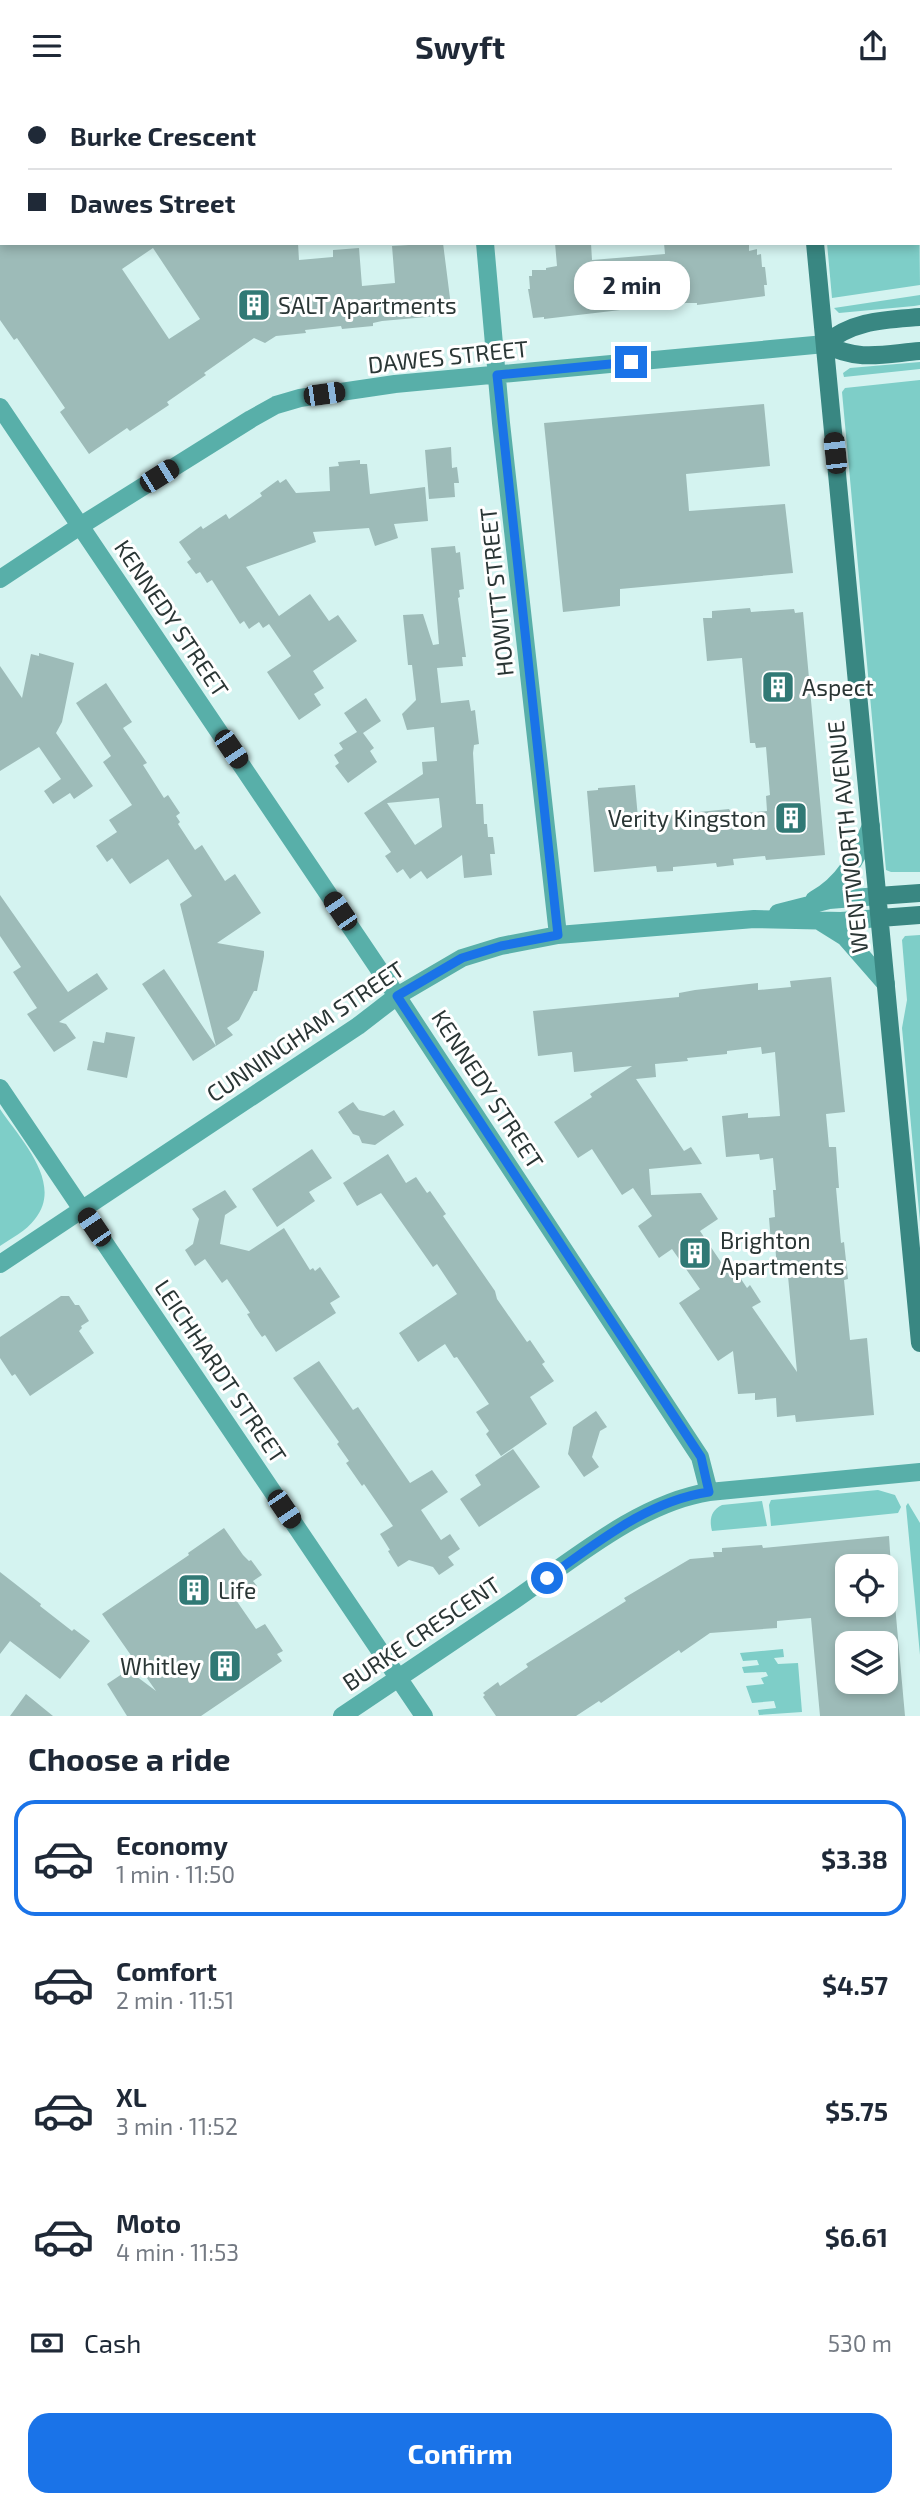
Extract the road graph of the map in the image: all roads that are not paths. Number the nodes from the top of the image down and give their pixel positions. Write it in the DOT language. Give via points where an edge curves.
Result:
graph roads {
  1 [pos="485,245"];
  2 [pos="815,245"];
  3 [pos="920,317"];
  4 [pos="825,344"];
  5 [pos="920,351"];
  6 [pos="497,375"];
  7 [pos="0,407"];
  8 [pos="80,526"];
  9 [pos="0,579"];
  10 [pos="871,826"];
  11 [pos="920,893"];
  12 [pos="878,896"];
  13 [pos="795,909"];
  14 [pos="920,915"];
  15 [pos="880,918"];
  16 [pos="754,919"];
  17 [pos="818,920"];
  18 [pos="558,935"];
  19 [pos="886,984"];
  20 [pos="397,996"];
  21 [pos="0,1088"];
  22 [pos="82,1210"];
  23 [pos="0,1264"];
  24 [pos="920,1343"];
  25 [pos="920,1472"];
  26 [pos="709,1492"];
  27 [pos="398,1677"];
  28 [pos="342,1716"];
  29 [pos="424,1716"];
  1 -- 6 [label="street, HOWITT STREET"];
  2 -- 4 [label="main road, WENTWORTH AVENUE"];
  3 -- 4 [label="main road" via="857,324"];
  4 -- 5 [label="main road" via="858,356"];
  4 -- 6 [label="street, DAWES STREET"];
  4 -- 10 [label="main road, WENTWORTH AVENUE"];
  6 -- 8 [label="street, DAWES STREET" via="396,384 276,405"];
  6 -- 18 [label="street, HOWITT STREET"];
  7 -- 8 [label="street, KENNEDY STREET"];
  8 -- 9 [label="street, DAWES STREET"];
  8 -- 20 [label="street, KENNEDY STREET"];
  10 -- 12 [label="main road, WENTWORTH AVENUE"];
  10 -- 13 [label="street, CUNNINGHAM STREET" via="846,873 825,894"];
  11 -- 12 [label="main road, CUNNINGHAM STREET"];
  12 -- 13 [label="street, CUNNINGHAM STREET"];
  12 -- 15 [label="main road, WENTWORTH AVENUE"];
  13 -- 16 [label="street, CUNNINGHAM STREET"];
  14 -- 15 [label="main road, CUNNINGHAM STREET"];
  15 -- 17 [label="street, CUNNINGHAM STREET"];
  15 -- 19 [label="main road, WENTWORTH AVENUE"];
  16 -- 17 [label="street, CUNNINGHAM STREET"];
  16 -- 18 [label="street, CUNNINGHAM STREET"];
  17 -- 19 [label="street" via="845,937"];
  18 -- 20 [label="street, CUNNINGHAM STREET" via="462,958"];
  19 -- 24 [label="main road, WENTWORTH AVENUE"];
  20 -- 22 [label="street, CUNNINGHAM STREET"];
  20 -- 26 [label="street, KENNEDY STREET" via="701,1457"];
  21 -- 22 [label="street, LEICHHARDT STREET"];
  22 -- 23 [label="street, CUNNINGHAM STREET"];
  22 -- 27 [label="street, LEICHHARDT STREET"];
  25 -- 26 [label="street, BURKE CRESCENT"];
  26 -- 27 [label="street, BURKE CRESCENT" via="674,1500 633,1520"];
  27 -- 28 [label="street, BURKE CRESCENT"];
  27 -- 29 [label="street, LEICHHARDT STREET"];
}
